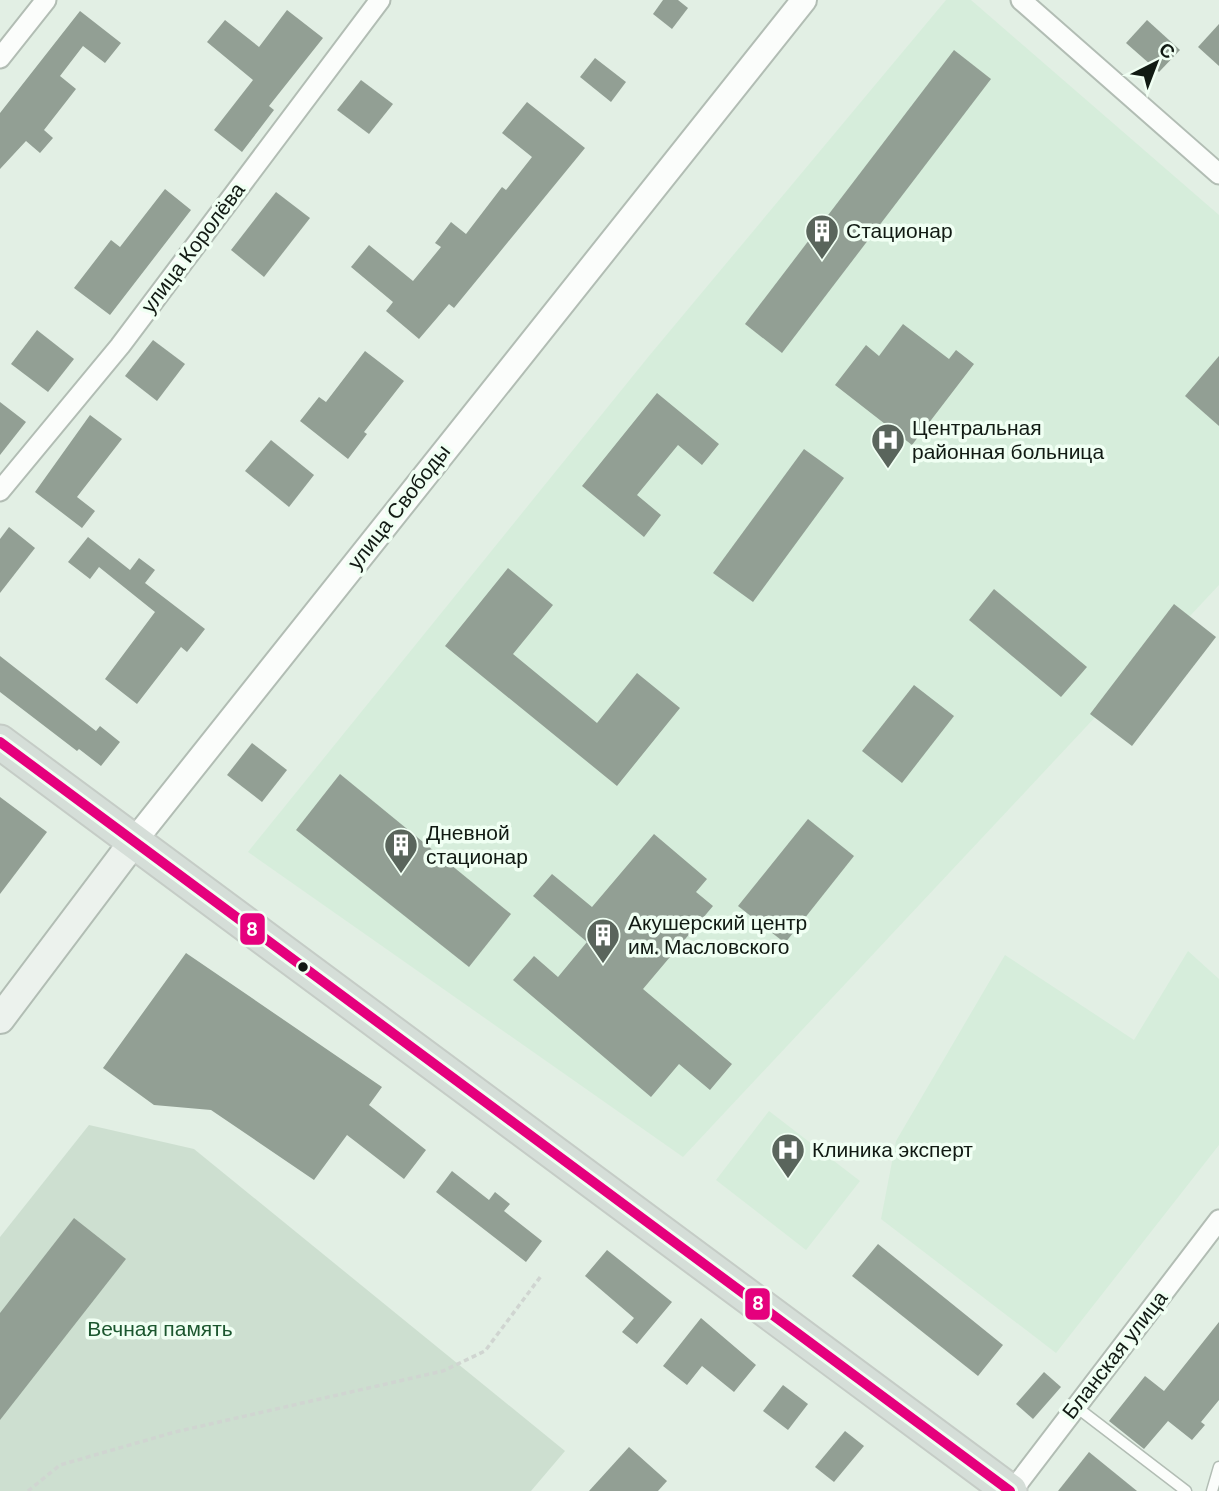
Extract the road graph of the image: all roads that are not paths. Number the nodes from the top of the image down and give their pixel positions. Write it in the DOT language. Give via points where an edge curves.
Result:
graph roads {
  1 [pos="46,0"];
  2 [pos="380,0"];
  3 [pos="804,0"];
  4 [pos="1021,0"];
  5 [pos="0,58"];
  6 [pos="1219,174"];
  7 [pos="0,491"];
  8 [pos="0,743"];
  9 [pos="135,840"];
  10 [pos="0,1019"];
  11 [pos="1219,1220"];
  12 [pos="1075,1406"];
  13 [pos="1219,1467"];
  14 [pos="1011,1491"];
  15 [pos="1186,1491"];
  16 [pos="1212,1491"];
  1 -- 5 [label="street"];
  2 -- 7 [label="street, улица Королёва" via="120,346"];
  3 -- 9 [label="street, улица Свободы"];
  4 -- 6 [label="street"];
  8 -- 9 [label="highway"];
  9 -- 10 [label="main road, улица Свободы"];
  9 -- 14 [label="highway"];
  11 -- 12 [label="street, Бланская улица"];
  12 -- 14 [label="street, Бланская улица"];
  12 -- 15 [label="lane"];
  13 -- 16 [label="lane"];
}
